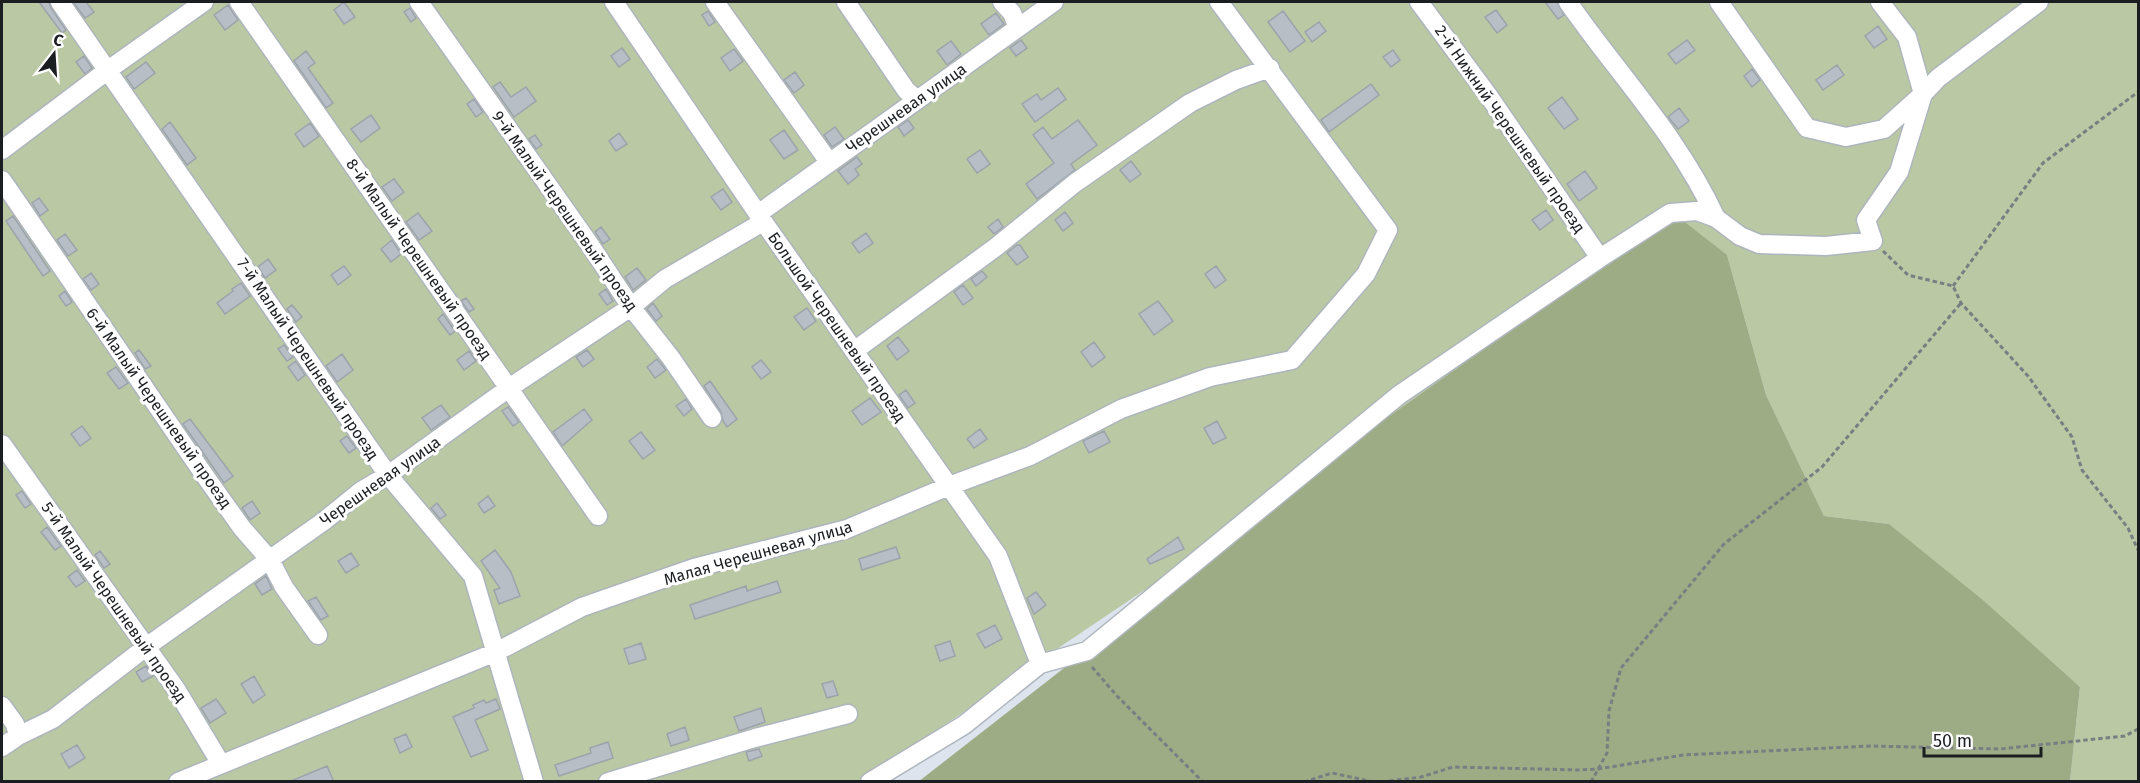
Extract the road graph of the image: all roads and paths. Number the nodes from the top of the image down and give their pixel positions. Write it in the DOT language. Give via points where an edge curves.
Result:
graph roads {
  1 [pos="60,2"];
  2 [pos="204,2"];
  3 [pos="239,2"];
  4 [pos="419,2"];
  5 [pos="614,2"];
  6 [pos="715,2"];
  7 [pos="846,2"];
  8 [pos="1002,2"];
  9 [pos="1054,2"];
  10 [pos="1219,2"];
  11 [pos="1419,2"];
  12 [pos="1568,2"];
  13 [pos="1719,2"];
  14 [pos="1880,2"];
  15 [pos="2027,5"];
  16 [pos="1018,28"];
  17 [pos="1270,68"];
  18 [pos="108,70"];
  19 [pos="2139,92"];
  20 [pos="1923,94"];
  21 [pos="917,100"];
  22 [pos="2,150"];
  23 [pos="829,162"];
  24 [pos="2,180"];
  25 [pos="760,218"];
  26 [pos="1716,218"];
  27 [pos="1873,241"];
  28 [pos="1599,258"];
  29 [pos="1953,286"];
  30 [pos="1961,303"];
  31 [pos="631,307"];
  32 [pos="854,351"];
  33 [pos="509,388"];
  34 [pos="712,418"];
  35 [pos="2,444"];
  36 [pos="388,475"];
  37 [pos="949,486"];
  38 [pos="598,516"];
  39 [pos="2139,550"];
  40 [pos="270,560"];
  41 [pos="318,634"];
  42 [pos="146,647"];
  43 [pos="1087,651"];
  44 [pos="496,652"];
  45 [pos="1040,664"];
  46 [pos="2,706"];
  47 [pos="848,714"];
  48 [pos="2139,729"];
  49 [pos="18,736"];
  50 [pos="2,747"];
  51 [pos="221,764"];
  52 [pos="1598,769"];
  53 [pos="178,782"];
  54 [pos="534,782"];
  55 [pos="608,782"];
  56 [pos="870,782"];
  57 [pos="1203,782"];
  58 [pos="1304,782"];
  59 [pos="1374,782"];
  60 [pos="1382,782"];
  61 [pos="1591,782"];
  1 -- 18 [label="lane, 7-й Малый Черешневый проезд"];
  2 -- 18 [label="lane"];
  3 -- 33 [label="lane, 8-й Малый Черешневый проезд"];
  4 -- 31 [label="lane, 9-й Малый Черешневый проезд"];
  5 -- 25 [label="lane, Большой Черешневый проезд"];
  6 -- 23 [label="lane"];
  7 -- 21 [label="lane" via="906,90"];
  8 -- 16 [label="lane"];
  9 -- 16 [label="lane, Черешневая улица"];
  10 -- 17 [label="lane"];
  11 -- 28 [label="lane, 2-й Нижний Черешневый проезд"];
  12 -- 26 [label="lane" via="1682,155"];
  13 -- 20 [label="lane" via="1808,128 1846,137 1884,129"];
  14 -- 20 [label="lane" via="1907,37"];
  15 -- 20 [label="lane"];
  16 -- 21 [label="lane, Черешневая улица"];
  17 -- 32 [label="lane" via="1190,103 1075,183 996,248"];
  17 -- 37 [label="lane, Малая Черешневая улица" via="1388,230 1366,274 1292,360 1210,377 1120,410 1030,456"];
  18 -- 22 [label="lane"];
  18 -- 36 [label="lane, 7-й Малый Черешневый проезд"];
  19 -- 29 [label="path" via="2043,163"];
  20 -- 27 [label="lane" via="1899,172 1866,220"];
  21 -- 23 [label="lane, Черешневая улица"];
  23 -- 25 [label="lane, Черешневая улица"];
  24 -- 40 [label="lane, 6-й Малый Черешневый проезд" via="236,519"];
  25 -- 31 [label="lane, Черешневая улица" via="665,279"];
  25 -- 32 [label="lane, Большой Черешневый проезд"];
  26 -- 27 [label="lane" via="1759,244 1827,246"];
  26 -- 28 [label="lane" via="1697,211 1670,213"];
  27 -- 29 [label="path" via="1908,275"];
  28 -- 43 [label="lane" via="1399,395"];
  29 -- 30 [label="path"];
  30 -- 39 [label="path" via="2034,385 2072,438 2082,470 2128,528"];
  30 -- 52 [label="path" via="1822,467 1725,544 1621,668 1609,711 1607,753"];
  31 -- 33 [label="lane, Черешневая улица"];
  31 -- 34 [label="lane, 9-й Малый Черешневый проезд"];
  32 -- 37 [label="lane, Большой Черешневый проезд"];
  33 -- 36 [label="lane, Черешневая улица"];
  33 -- 38 [label="lane, 8-й Малый Черешневый проезд"];
  35 -- 42 [label="lane, 5-й Малый Черешневый проезд"];
  36 -- 40 [label="lane, Черешневая улица"];
  36 -- 44 [label="lane, 7-й Малый Черешневый проезд" via="473,576"];
  37 -- 44 [label="lane, Малая Черешневая улица" via="847,529 694,568 582,607"];
  37 -- 45 [label="lane, Большой Черешневый проезд" via="998,556"];
  40 -- 41 [label="lane, 6-й Малый Черешневый проезд"];
  40 -- 42 [label="lane, Черешневая улица"];
  42 -- 49 [label="lane, Черешневая улица" via="53,719"];
  42 -- 51 [label="lane, 5-й Малый Черешневый проезд"];
  43 -- 45 [label="lane"];
  43 -- 57 [label="path" via="1090,664 1117,696"];
  44 -- 51 [label="lane, Малая Черешневая улица"];
  44 -- 54 [label="lane, 7-й Малый Черешневый проезд"];
  45 -- 56 [label="lane" via="963,725"];
  46 -- 49 [label="lane"];
  47 -- 55 [label="lane"];
  48 -- 52 [label="path" via="2125,736 2000,748 1870,746 1683,755"];
  49 -- 50 [label="lane, Черешневая улица"];
  51 -- 53 [label="lane, Малая Черешневая улица"];
  52 -- 60 [label="path" via="1453,767 1421,777"];
  52 -- 61 [label="path"];
  58 -- 59 [label="path" via="1332,773"];
}
